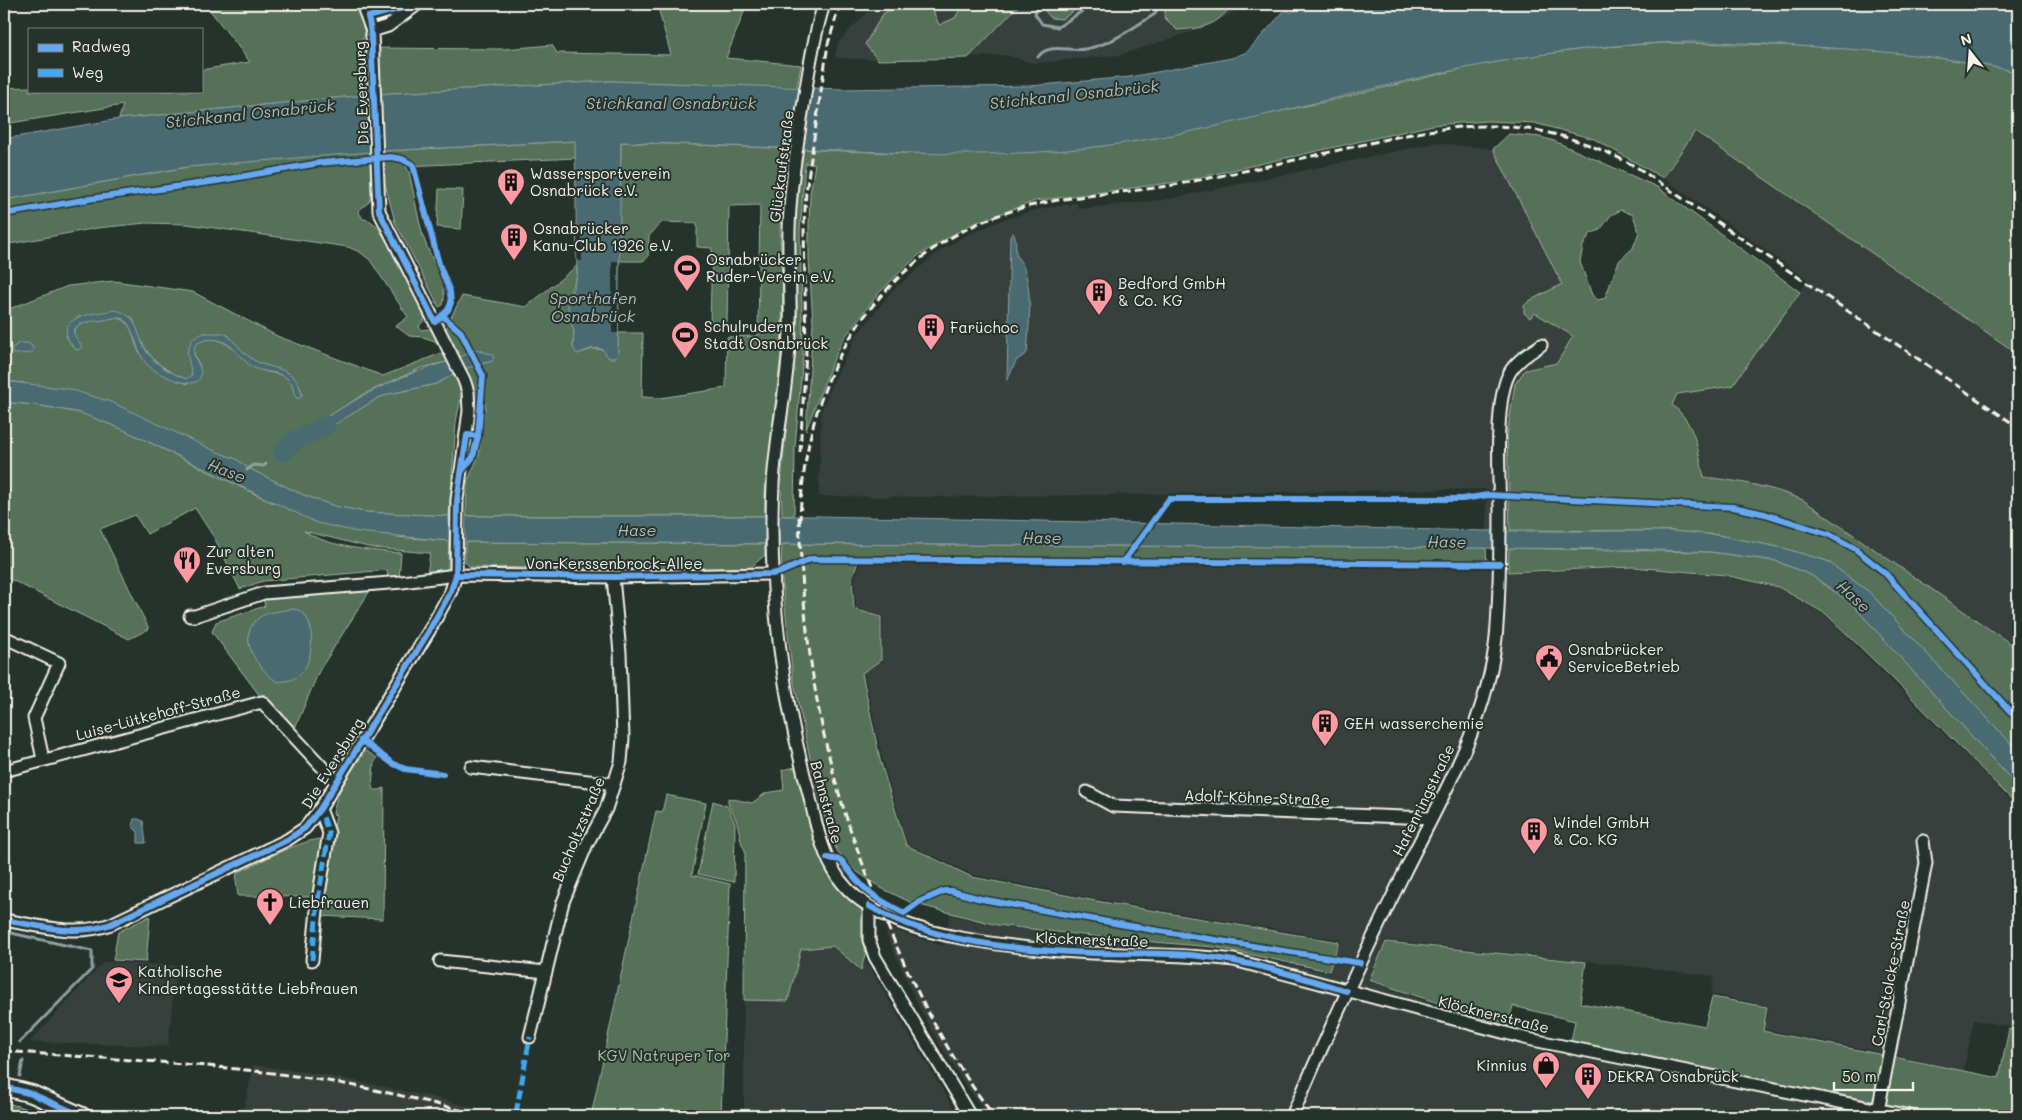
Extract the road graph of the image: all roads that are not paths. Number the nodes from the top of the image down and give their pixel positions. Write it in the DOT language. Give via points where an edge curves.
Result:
graph roads {
  1 [pos="362,4"];
  2 [pos="417,4"];
  3 [pos="824,4"];
  4 [pos="368,17"];
  5 [pos="372,31"];
  6 [pos="1541,345"];
  7 [pos="772,574"];
  8 [pos="456,575"];
  9 [pos="613,577"];
  10 [pos="190,616"];
  11 [pos="4,637"];
  12 [pos="43,760"];
  13 [pos="471,767"];
  14 [pos="4,770"];
  15 [pos="336,782"];
  16 [pos="614,784"];
  17 [pos="1087,792"];
  18 [pos="320,809"];
  19 [pos="1431,818"];
  20 [pos="1923,841"];
  21 [pos="869,906"];
  22 [pos="4,920"];
  23 [pos="312,960"];
  24 [pos="440,961"];
  25 [pos="546,972"];
  26 [pos="1346,991"];
  27 [pos="530,1037"];
  28 [pos="4,1087"];
  29 [pos="1878,1111"];
  30 [pos="82,1116"];
  31 [pos="970,1116"];
  32 [pos="1292,1116"];
  33 [pos="1909,1116"];
  1 -- 4 [label="street, Die Eversburg"];
  2 -- 4 [label="street"];
  2 -- 5 [label="street" via="388,26"];
  3 -- 7 [label="street, Glückaufstraße" via="809,65 793,170 789,232 790,329 774,480"];
  4 -- 5 [label="street, Die Eversburg"];
  5 -- 8 [label="street, Die Eversburg" via="379,211 468,392 469,411 457,500"];
  6 -- 19 [label="street, Hafenringstraße" via="1517,362 1509,374 1503,395 1499,434 1500,560 1496,638 1489,682 1461,757"];
  7 -- 9 [label="street, Von-Kerssenbrock-Allee"];
  7 -- 21 [label="street, Bahnstraße" via="784,678 800,760 819,831 827,858 844,886"];
  8 -- 9 [label="street, Von-Kerssenbrock-Allee"];
  8 -- 10 [label="street" via="264,593"];
  8 -- 15 [label="street, Die Eversburg" via="429,631"];
  9 -- 16 [label="street, Bucholtzstraße" via="623,738 621,762"];
  11 -- 12 [label="street" via="59,663 34,718"];
  12 -- 14 [label="street, Luise-Lütkehoff-Straße"];
  12 -- 15 [label="street, Luise-Lütkehoff-Straße" via="262,702"];
  13 -- 16 [label="street"];
  15 -- 18 [label="street, Die Eversburg"];
  16 -- 25 [label="street, Bucholtzstraße" via="606,809 573,874"];
  17 -- 19 [label="street, Adolf-Köhne-Straße" via="1113,806"];
  18 -- 22 [label="street, Die Eversburg" via="305,828 288,840 95,930 78,932"];
  18 -- 23 [label="street, Die Eversburg" via="329,833"];
  19 -- 26 [label="street, Hafenringstraße"];
  20 -- 29 [label="street, Carl-Stolcke-Straße" via="1926,863"];
  21 -- 26 [label="street, Klöcknerstraße" via="905,924 988,943 1063,951 1197,955 1289,973"];
  21 -- 31 [label="street" via="869,940 874,957"];
  24 -- 25 [label="street"];
  25 -- 27 [label="street, Bucholtzstraße"];
  26 -- 29 [label="street, Klöcknerstraße" via="1535,1040"];
  26 -- 32 [label="street, Hafenringstraße"];
  28 -- 30 [label="street" via="32,1094"];
  29 -- 33 [label="street, Klöcknerstraße"];
}
